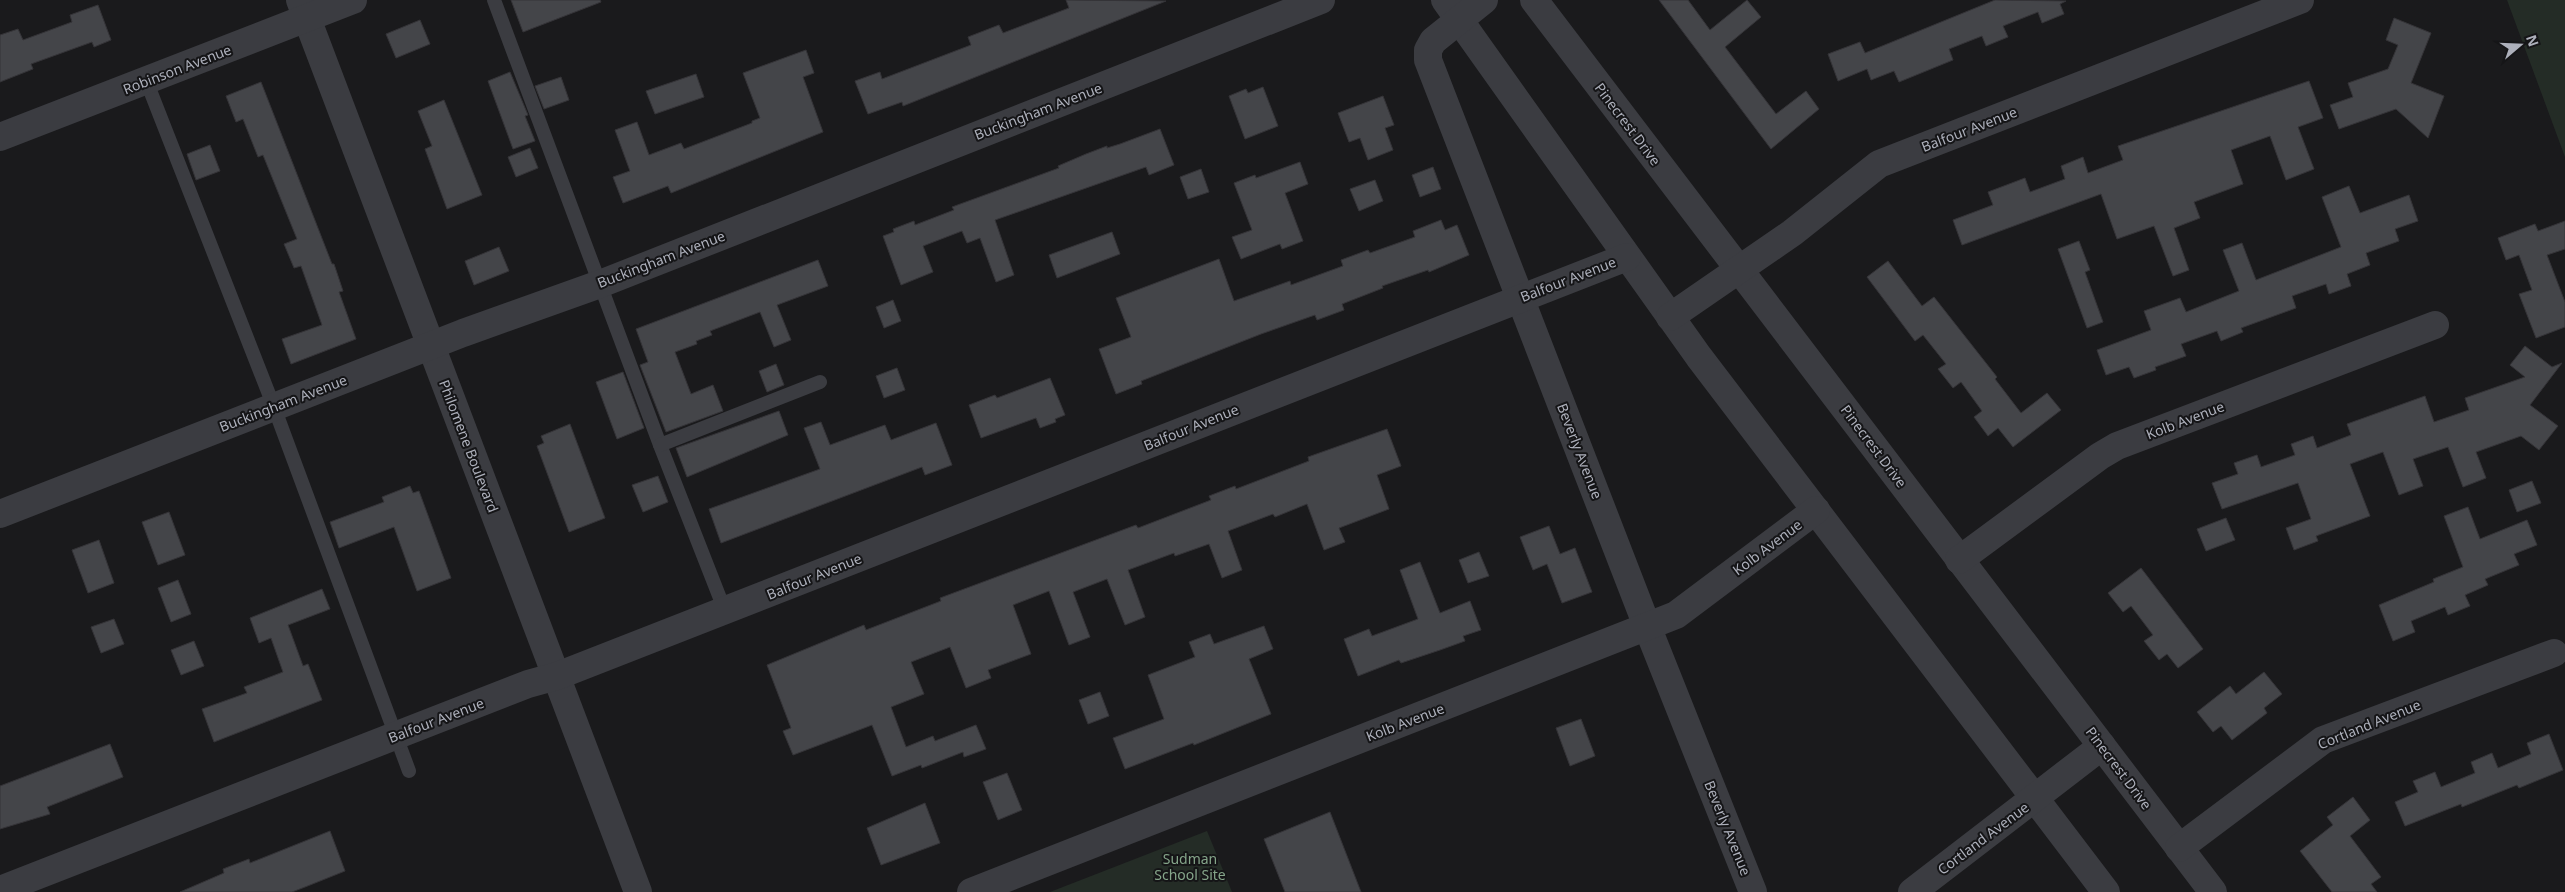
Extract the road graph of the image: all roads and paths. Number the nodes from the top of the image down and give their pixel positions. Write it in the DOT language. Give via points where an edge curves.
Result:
graph roads {
  1 [pos="353,0"];
  2 [pos="494,0"];
  3 [pos="1321,0"];
  4 [pos="1484,0"];
  5 [pos="1534,0"];
  6 [pos="2300,0"];
  7 [pos="303,9"];
  8 [pos="1452,10"];
  9 [pos="146,80"];
  10 [pos="0,137"];
  11 [pos="1627,257"];
  12 [pos="1740,271"];
  13 [pos="600,284"];
  14 [pos="1521,298"];
  15 [pos="1670,317"];
  16 [pos="2435,325"];
  17 [pos="431,345"];
  18 [pos="820,382"];
  19 [pos="274,407"];
  20 [pos="660,445"];
  21 [pos="1816,510"];
  22 [pos="0,514"];
  23 [pos="1959,560"];
  24 [pos="725,611"];
  25 [pos="1647,626"];
  26 [pos="2554,653"];
  27 [pos="556,676"];
  28 [pos="397,735"];
  29 [pos="2102,746"];
  30 [pos="409,771"];
  31 [pos="2035,798"];
  32 [pos="2179,848"];
  33 [pos="0,890"];
  34 [pos="638,892"];
  35 [pos="971,892"];
  36 [pos="1754,892"];
  37 [pos="1912,892"];
  38 [pos="2106,892"];
  39 [pos="2213,892"];
  1 -- 7 [label="street, Robinson Avenue"];
  2 -- 13 [label="lane"];
  3 -- 13 [label="street, Buckingham Avenue"];
  4 -- 8 [label="street"];
  5 -- 12 [label="street, Pinecrest Drive"];
  6 -- 12 [label="street, Balfour Avenue" via="1879,164"];
  7 -- 9 [label="street, Robinson Avenue"];
  7 -- 17 [label="street, Philomene Boulevard"];
  8 -- 11 [label="street"];
  8 -- 14 [label="street, Beverly Avenue" via="1428,50 1428,60"];
  9 -- 10 [label="street, Robinson Avenue"];
  9 -- 19 [label="lane"];
  11 -- 14 [label="street, Balfour Avenue"];
  11 -- 15 [label="street"];
  12 -- 15 [label="street, Balfour Avenue"];
  12 -- 23 [label="street, Pinecrest Drive"];
  13 -- 17 [label="street, Buckingham Avenue"];
  13 -- 20 [label="lane"];
  14 -- 24 [label="street, Balfour Avenue"];
  14 -- 25 [label="street, Beverly Avenue"];
  15 -- 21 [label="street"];
  16 -- 23 [label="street, Kolb Avenue" via="2117,446"];
  17 -- 19 [label="street, Buckingham Avenue"];
  17 -- 27 [label="street, Philomene Boulevard"];
  18 -- 20 [label="lane"];
  19 -- 22 [label="street, Buckingham Avenue"];
  19 -- 28 [label="lane"];
  20 -- 24 [label="lane"];
  21 -- 25 [label="street, Kolb Avenue" via="1676,615"];
  21 -- 31 [label="street"];
  23 -- 29 [label="street, Pinecrest Drive"];
  24 -- 27 [label="street, Balfour Avenue"];
  25 -- 35 [label="street, Kolb Avenue"];
  25 -- 36 [label="street, Beverly Avenue"];
  26 -- 32 [label="street, Cortland Avenue" via="2323,740"];
  27 -- 28 [label="street, Balfour Avenue"];
  27 -- 34 [label="street, Philomene Boulevard"];
  28 -- 30 [label="lane"];
  28 -- 33 [label="street, Balfour Avenue"];
  29 -- 31 [label="street, Cortland Avenue"];
  29 -- 32 [label="street, Pinecrest Drive"];
  31 -- 37 [label="street, Cortland Avenue"];
  31 -- 38 [label="street"];
  32 -- 39 [label="street, Pinecrest Drive"];
}
